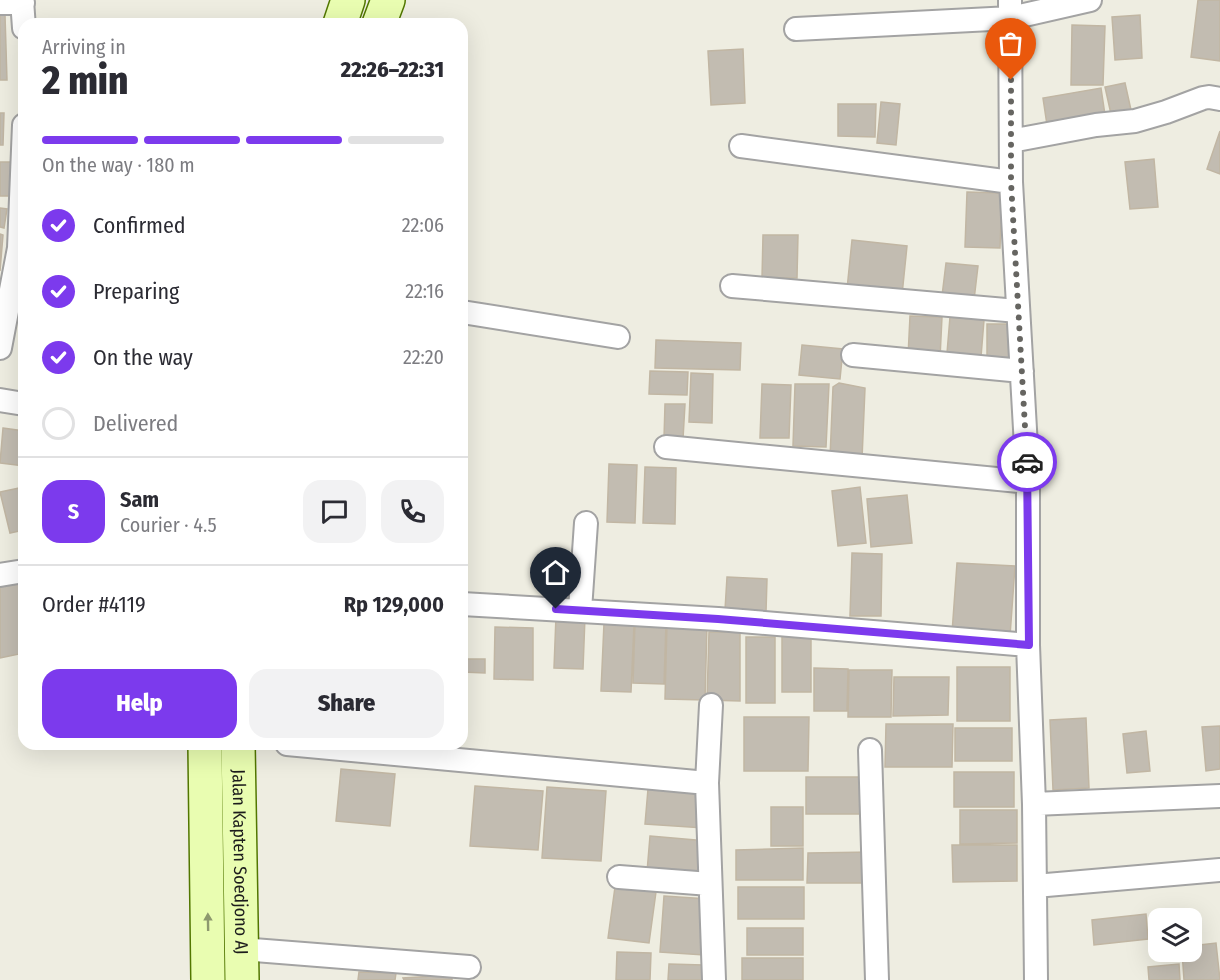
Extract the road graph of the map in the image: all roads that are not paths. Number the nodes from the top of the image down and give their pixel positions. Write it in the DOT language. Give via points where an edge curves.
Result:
graph roads {
  1 [pos="348,0"];
  2 [pos="388,0"];
  3 [pos="1090,0"];
  4 [pos="15,2"];
  5 [pos="1010,9"];
  6 [pos="21,18"];
  7 [pos="342,18"];
  8 [pos="381,18"];
  9 [pos="796,29"];
  10 [pos="1220,99"];
  11 [pos="1011,141"];
  12 [pos="741,146"];
  13 [pos="1011,182"];
  14 [pos="18,263"];
  15 [pos="732,286"];
  16 [pos="1018,311"];
  17 [pos="468,313"];
  18 [pos="618,337"];
  19 [pos="0,348"];
  20 [pos="853,354"];
  21 [pos="1022,371"];
  22 [pos="0,400"];
  23 [pos="18,403"];
  24 [pos="666,447"];
  25 [pos="1028,482"];
  26 [pos="586,523"];
  27 [pos="18,572"];
  28 [pos="0,575"];
  29 [pos="468,604"];
  30 [pos="580,610"];
  31 [pos="1029,645"];
  32 [pos="711,705"];
  33 [pos="205,750"];
  34 [pos="238,750"];
  35 [pos="352,750"];
  36 [pos="870,750"];
  37 [pos="707,783"];
  38 [pos="1220,796"];
  39 [pos="1034,804"];
  40 [pos="1220,870"];
  41 [pos="619,877"];
  42 [pos="710,884"];
  43 [pos="1035,886"];
  44 [pos="242,964"];
  45 [pos="469,967"];
  46 [pos="208,980"];
  47 [pos="714,980"];
  48 [pos="877,980"];
  49 [pos="1036,980"];
  1 -- 7 [label="main road"];
  2 -- 8 [label="main road"];
  3 -- 5 [label="street"];
  4 -- 6 [label="street"];
  5 -- 9 [label="street"];
  5 -- 11 [label="street"];
  10 -- 11 [label="street" via="1203,98 1135,120"];
  11 -- 13 [label="street"];
  12 -- 13 [label="street"];
  13 -- 16 [label="street"];
  14 -- 19 [label="street"];
  15 -- 16 [label="street"];
  16 -- 21 [label="street"];
  17 -- 18 [label="street"];
  20 -- 21 [label="street"];
  21 -- 25 [label="street"];
  22 -- 23 [label="street"];
  24 -- 25 [label="street"];
  25 -- 31 [label="street"];
  26 -- 30 [label="street"];
  27 -- 28 [label="street"];
  29 -- 30 [label="street"];
  30 -- 31 [label="street"];
  31 -- 39 [label="street"];
  32 -- 37 [label="street"];
  46 -- 33 [label="main road, Jalan Kapten Soedjono AJ, one-way"];
  34 -- 44 [label="main road, Jalan Kapten Soedjono AJ"];
  35 -- 37 [label="street"];
  36 -- 48 [label="street"];
  37 -- 42 [label="street"];
  38 -- 39 [label="street"];
  39 -- 43 [label="street"];
  40 -- 43 [label="street"];
  41 -- 42 [label="street"];
  42 -- 47 [label="street"];
  43 -- 49 [label="street"];
  44 -- 45 [label="street"];
}
